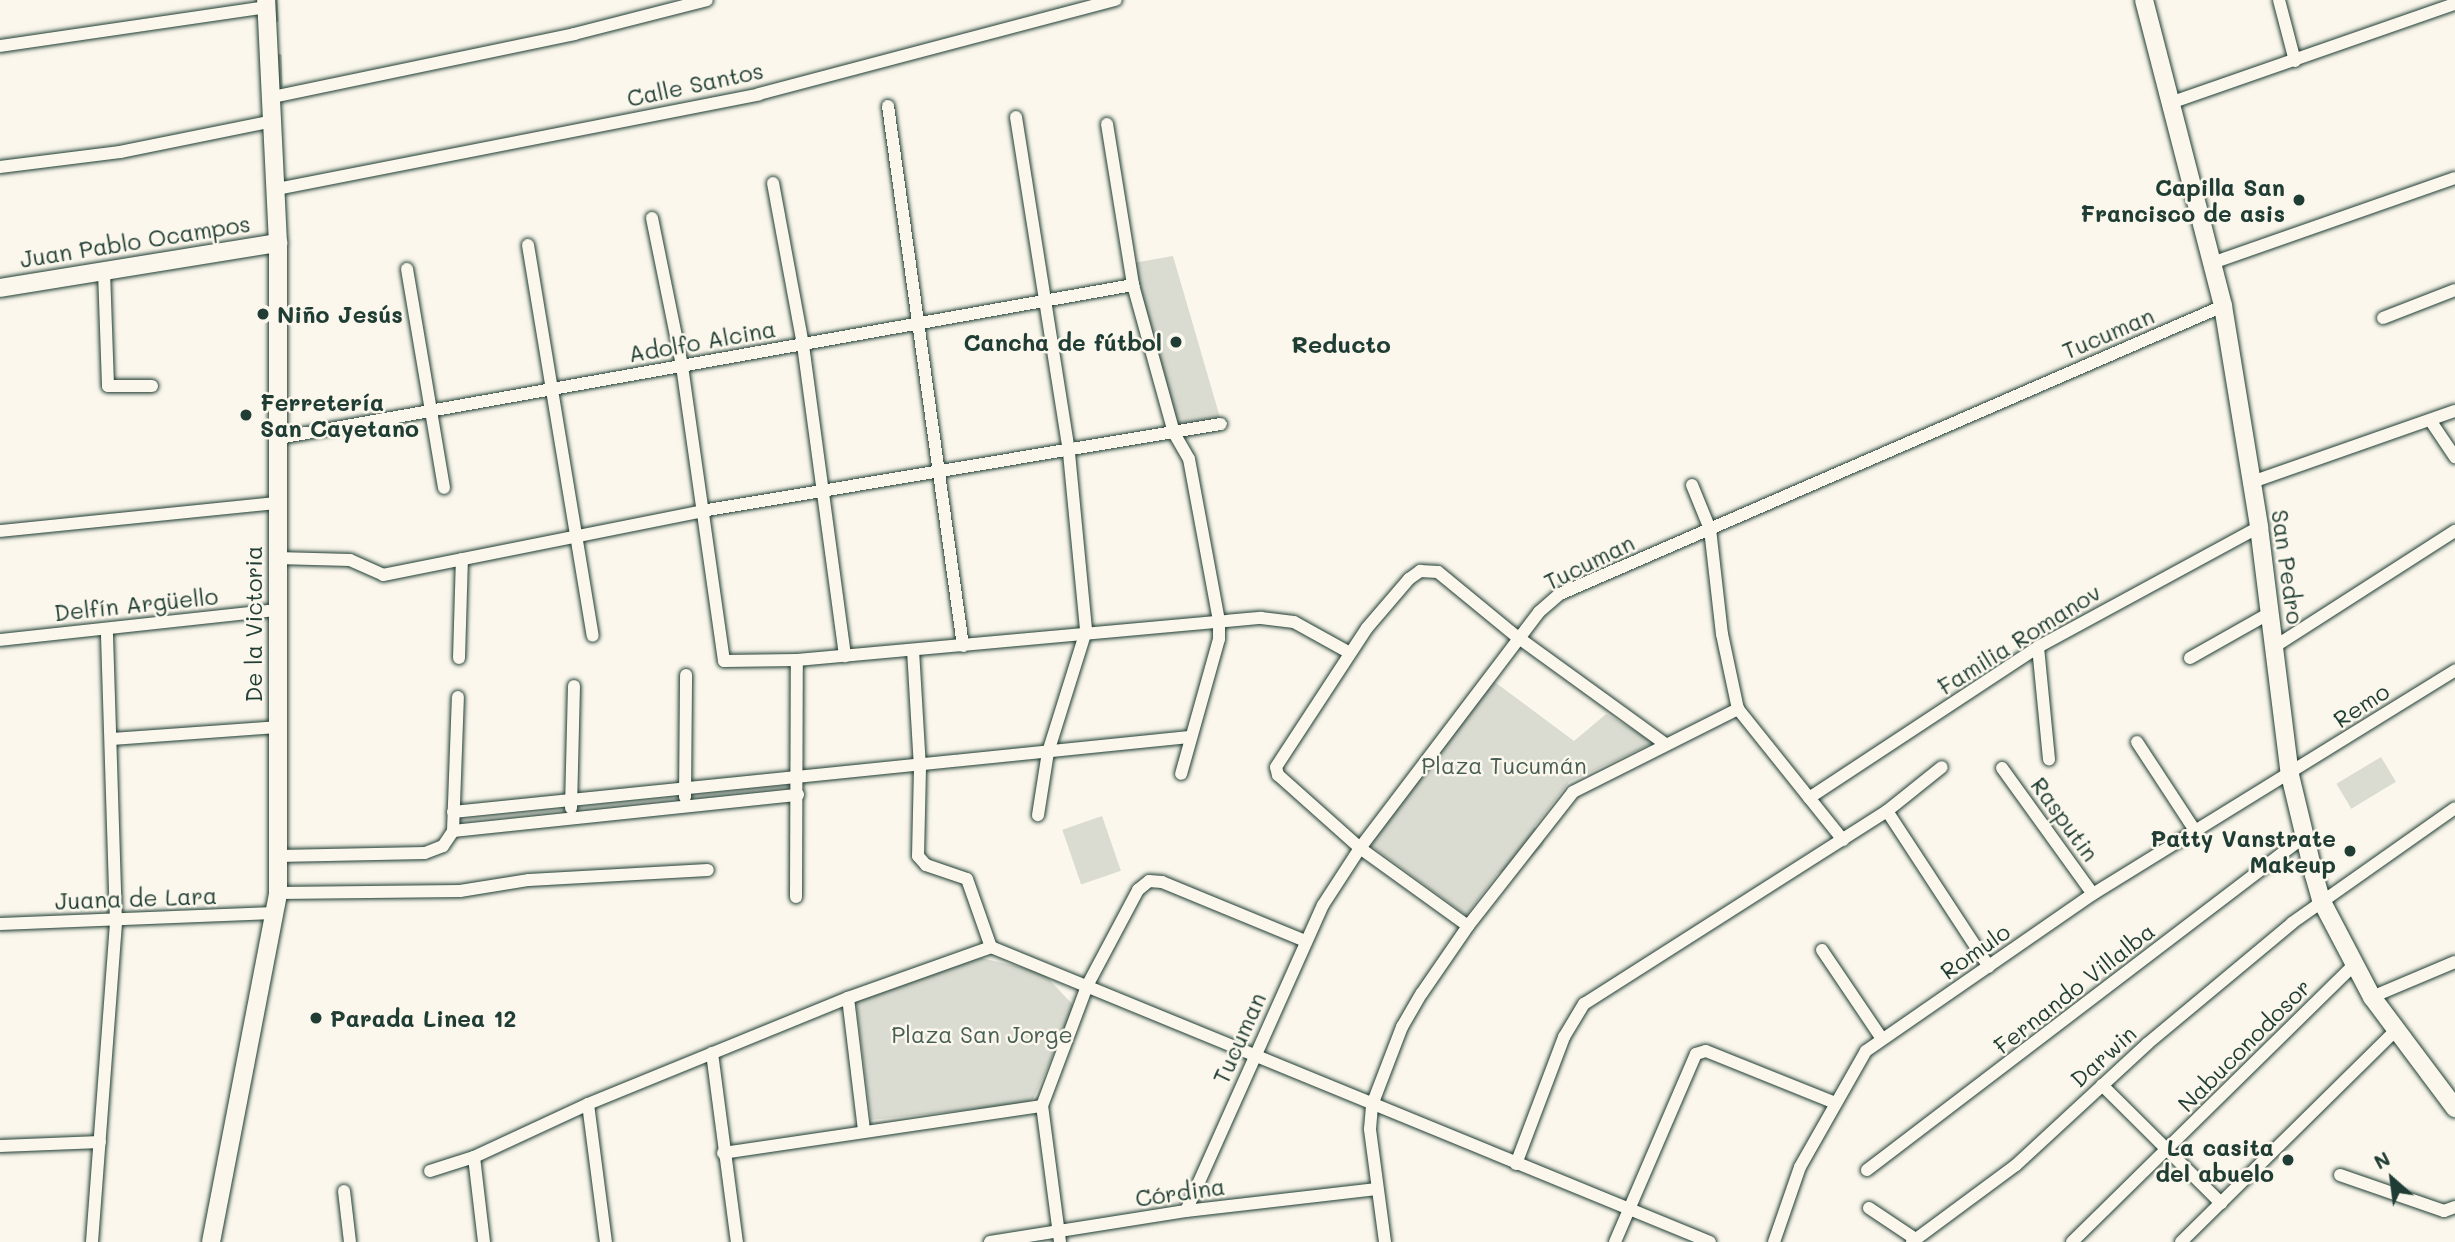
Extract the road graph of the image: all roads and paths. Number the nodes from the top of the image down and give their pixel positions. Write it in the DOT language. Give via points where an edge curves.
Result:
graph roads {
  1 [pos="707,0"];
  2 [pos="1116,0"];
  3 [pos="2144,0"];
  4 [pos="2279,0"];
  5 [pos="266,3"];
  6 [pos="2455,4"];
  7 [pos="0,46"];
  8 [pos="2295,61"];
  9 [pos="273,97"];
  10 [pos="2173,102"];
  11 [pos="888,106"];
  12 [pos="1016,117"];
  13 [pos="274,121"];
  14 [pos="1107,124"];
  15 [pos="0,167"];
  16 [pos="2455,178"];
  17 [pos="773,183"];
  18 [pos="277,189"];
  19 [pos="652,218"];
  20 [pos="278,243"];
  21 [pos="528,245"];
  22 [pos="2212,263"];
  23 [pos="407,269"];
  24 [pos="104,271"];
  25 [pos="1133,285"];
  26 [pos="0,288"];
  27 [pos="2455,290"];
  28 [pos="1048,301"];
  29 [pos="2223,306"];
  30 [pos="2383,318"];
  31 [pos="921,324"];
  32 [pos="803,345"];
  33 [pos="682,366"];
  34 [pos="152,386"];
  35 [pos="549,390"];
  36 [pos="433,411"];
  37 [pos="2455,411"];
  38 [pos="2430,420"];
  39 [pos="1220,424"];
  40 [pos="1174,433"];
  41 [pos="279,438"];
  42 [pos="1069,453"];
  43 [pos="2455,457"];
  44 [pos="942,473"];
  45 [pos="2252,482"];
  46 [pos="1692,485"];
  47 [pos="444,488"];
  48 [pos="824,493"];
  49 [pos="278,503"];
  50 [pos="702,511"];
  51 [pos="2259,527"];
  52 [pos="1710,529"];
  53 [pos="0,531"];
  54 [pos="2455,531"];
  55 [pos="576,536"];
  56 [pos="278,558"];
  57 [pos="462,559"];
  58 [pos="278,610"];
  59 [pos="2270,613"];
  60 [pos="1219,621"];
  61 [pos="107,629"];
  62 [pos="1086,631"];
  63 [pos="593,636"];
  64 [pos="1516,636"];
  65 [pos="0,640"];
  66 [pos="963,646"];
  67 [pos="2274,647"];
  68 [pos="2038,648"];
  69 [pos="913,650"];
  70 [pos="1350,653"];
  71 [pos="845,656"];
  72 [pos="459,658"];
  73 [pos="2190,658"];
  74 [pos="797,660"];
  75 [pos="2455,670"];
  76 [pos="686,675"];
  77 [pos="574,685"];
  78 [pos="458,697"];
  79 [pos="1738,709"];
  80 [pos="278,727"];
  81 [pos="1189,737"];
  82 [pos="111,739"];
  83 [pos="2137,742"];
  84 [pos="1665,744"];
  85 [pos="1048,752"];
  86 [pos="2049,760"];
  87 [pos="1942,767"];
  88 [pos="920,768"];
  89 [pos="2002,768"];
  90 [pos="1181,774"];
  91 [pos="2290,775"];
  92 [pos="798,778"];
  93 [pos="685,789"];
  94 [pos="798,794"];
  95 [pos="1809,798"];
  96 [pos="571,800"];
  97 [pos="684,805"];
  98 [pos="2455,808"];
  99 [pos="1887,811"];
  100 [pos="453,812"];
  101 [pos="1038,815"];
  102 [pos="570,817"];
  103 [pos="2194,829"];
  104 [pos="453,831"];
  105 [pos="2305,836"];
  106 [pos="1843,840"];
  107 [pos="1360,848"];
  108 [pos="278,856"];
  109 [pos="708,870"];
  110 [pos="278,893"];
  111 [pos="2093,894"];
  112 [pos="796,897"];
  113 [pos="2321,900"];
  114 [pos="274,913"];
  115 [pos="116,922"];
  116 [pos="0,924"];
  117 [pos="1468,926"];
  118 [pos="1305,941"];
  119 [pos="991,947"];
  120 [pos="1822,950"];
  121 [pos="2455,962"];
  122 [pos="2354,965"];
  123 [pos="1989,967"];
  124 [pos="1087,986"];
  125 [pos="848,998"];
  126 [pos="2372,998"];
  127 [pos="2395,1031"];
  128 [pos="1882,1039"];
  129 [pos="712,1053"];
  130 [pos="1253,1057"];
  131 [pos="2102,1085"];
  132 [pos="1833,1102"];
  133 [pos="588,1104"];
  134 [pos="1372,1105"];
  135 [pos="1042,1106"];
  136 [pos="2455,1108"];
  137 [pos="864,1130"];
  138 [pos="100,1142"];
  139 [pos="0,1146"];
  140 [pos="2167,1150"];
  141 [pos="723,1153"];
  142 [pos="474,1157"];
  143 [pos="1516,1164"];
  144 [pos="1867,1170"];
  145 [pos="430,1171"];
  146 [pos="2340,1175"];
  147 [pos="1377,1189"];
  148 [pos="344,1191"];
  149 [pos="2221,1203"];
  150 [pos="2455,1207"];
  151 [pos="1869,1209"];
  152 [pos="1186,1211"];
  153 [pos="1629,1211"];
  154 [pos="1059,1237"];
  155 [pos="1913,1240"];
  156 [pos="92,1242"];
  157 [pos="211,1242"];
  158 [pos="350,1242"];
  159 [pos="484,1242"];
  160 [pos="606,1242"];
  161 [pos="737,1242"];
  162 [pos="990,1242"];
  163 [pos="1385,1242"];
  164 [pos="1615,1242"];
  165 [pos="1710,1242"];
  166 [pos="1774,1242"];
  167 [pos="2072,1242"];
  168 [pos="2181,1242"];
  1 -- 9 [label="street" via="574,34"];
  2 -- 18 [label="street, Calle Santos" via="759,94"];
  3 -- 10 [label="main road, San Pedro"];
  4 -- 8 [label="street"];
  5 -- 7 [label="street"];
  5 -- 9 [label="main road, De la Victoria"];
  6 -- 8 [label="street"];
  8 -- 10 [label="street"];
  9 -- 13 [label="main road, De la Victoria"];
  10 -- 22 [label="main road, San Pedro"];
  11 -- 31 [label="street"];
  12 -- 28 [label="street"];
  13 -- 15 [label="street" via="120,152"];
  13 -- 18 [label="main road, De la Victoria"];
  14 -- 25 [label="street"];
  16 -- 22 [label="street"];
  17 -- 32 [label="street"];
  18 -- 20 [label="main road, De la Victoria"];
  19 -- 33 [label="street"];
  20 -- 24 [label="main road, Juan Pablo Ocampos"];
  20 -- 41 [label="main road, De la Victoria"];
  21 -- 35 [label="street"];
  22 -- 29 [label="main road, San Pedro"];
  23 -- 36 [label="street"];
  24 -- 26 [label="main road, Juan Pablo Ocampos"];
  24 -- 34 [label="street" via="108,386"];
  25 -- 28 [label="street, Adolfo Alcina"];
  25 -- 40 [label="street"];
  27 -- 30 [label="street"];
  28 -- 31 [label="street, Adolfo Alcina"];
  28 -- 42 [label="street"];
  29 -- 45 [label="main road, San Pedro"];
  29 -- 52 [label="street, Tucuman"];
  31 -- 32 [label="street, Adolfo Alcina"];
  31 -- 44 [label="street"];
  32 -- 33 [label="street, Adolfo Alcina"];
  32 -- 48 [label="street"];
  33 -- 35 [label="street, Adolfo Alcina"];
  33 -- 50 [label="street"];
  35 -- 36 [label="street, Adolfo Alcina"];
  35 -- 55 [label="street"];
  36 -- 41 [label="street, Adolfo Alcina"];
  36 -- 47 [label="street"];
  37 -- 38 [label="street"];
  38 -- 43 [label="street"];
  38 -- 45 [label="street"];
  39 -- 40 [label="street"];
  40 -- 42 [label="street"];
  40 -- 60 [label="street" via="1189,459"];
  41 -- 49 [label="main road, De la Victoria"];
  42 -- 44 [label="street"];
  42 -- 62 [label="street"];
  44 -- 48 [label="street"];
  44 -- 66 [label="street"];
  45 -- 51 [label="main road, San Pedro"];
  46 -- 52 [label="street"];
  48 -- 50 [label="street"];
  48 -- 71 [label="street"];
  49 -- 53 [label="street"];
  49 -- 56 [label="main road, De la Victoria"];
  50 -- 55 [label="street"];
  50 -- 74 [label="street" via="724,661"];
  51 -- 59 [label="main road, San Pedro"];
  51 -- 68 [label="street, Familia Romanov" via="2227,540"];
  52 -- 64 [label="street, Tucuman" via="1560,594"];
  52 -- 79 [label="street" via="1722,634"];
  54 -- 67 [label="street"];
  55 -- 57 [label="street"];
  55 -- 63 [label="street"];
  56 -- 57 [label="street" via="350,560 383,575"];
  56 -- 58 [label="main road, De la Victoria"];
  57 -- 72 [label="street"];
  58 -- 61 [label="street, Delfín Argüello"];
  58 -- 80 [label="main road, De la Victoria"];
  59 -- 67 [label="main road, San Pedro"];
  59 -- 73 [label="street"];
  60 -- 62 [label="street"];
  60 -- 70 [label="street" via="1288,621"];
  60 -- 81 [label="street" via="1219,639"];
  61 -- 65 [label="street, Delfín Argüello"];
  61 -- 82 [label="street"];
  62 -- 66 [label="street"];
  62 -- 85 [label="street"];
  64 -- 70 [label="street" via="1438,572 1420,572 1401,588"];
  64 -- 84 [label="street"];
  64 -- 107 [label="street, Tucuman"];
  66 -- 69 [label="street"];
  67 -- 91 [label="main road, San Pedro"];
  68 -- 86 [label="street, Rasputin"];
  68 -- 95 [label="street, Familia Romanov"];
  69 -- 71 [label="street"];
  69 -- 88 [label="street"];
  70 -- 107 [label="street" via="1276,767 1278,775"];
  71 -- 74 [label="street"];
  74 -- 92 [label="street"];
  75 -- 91 [label="street, Remo"];
  76 -- 93 [label="street"];
  77 -- 96 [label="street"];
  78 -- 100 [label="street"];
  79 -- 84 [label="street"];
  79 -- 95 [label="street"];
  80 -- 82 [label="street"];
  80 -- 108 [label="main road, De la Victoria"];
  81 -- 85 [label="street"];
  81 -- 90 [label="street"];
  82 -- 115 [label="street"];
  83 -- 103 [label="street"];
  84 -- 117 [label="street" via="1573,792"];
  85 -- 88 [label="street"];
  85 -- 101 [label="street"];
  87 -- 99 [label="street"];
  88 -- 92 [label="street"];
  88 -- 119 [label="street" via="918,856 926,865 961,876 970,884"];
  89 -- 111 [label="street, Rasputin"];
  91 -- 103 [label="street, Romulo"];
  91 -- 105 [label="main road, San Pedro"];
  92 -- 93 [label="street"];
  92 -- 94 [label="street"];
  93 -- 96 [label="street"];
  93 -- 97 [label="street"];
  94 -- 97 [label="street"];
  94 -- 112 [label="street"];
  95 -- 106 [label="street"];
  96 -- 100 [label="street"];
  96 -- 102 [label="street"];
  97 -- 102 [label="street"];
  98 -- 113 [label="street, Darwin"];
  99 -- 106 [label="street"];
  99 -- 123 [label="street"];
  100 -- 104 [label="street"];
  102 -- 104 [label="street"];
  103 -- 111 [label="street, Romulo"];
  104 -- 108 [label="street" via="443,846 425,853"];
  105 -- 113 [label="main road, San Pedro"];
  105 -- 144 [label="street, Fernando Villalba"];
  106 -- 143 [label="street" via="1584,1004 1564,1037"];
  107 -- 117 [label="street"];
  107 -- 118 [label="street, Tucuman"];
  108 -- 110 [label="main road, De la Victoria"];
  109 -- 110 [label="street" via="529,880 460,891"];
  110 -- 114 [label="main road, De la Victoria"];
  111 -- 123 [label="street, Romulo"];
  113 -- 122 [label="main road, San Pedro"];
  113 -- 131 [label="street, Darwin"];
  114 -- 115 [label="street, Juana de Lara"];
  114 -- 157 [label="main road, De la Victoria"];
  115 -- 116 [label="street, Juana de Lara"];
  115 -- 138 [label="street"];
  117 -- 134 [label="street" via="1402,1027"];
  118 -- 124 [label="street" via="1162,882 1149,881 1138,890"];
  118 -- 130 [label="street, Tucuman"];
  119 -- 124 [label="street"];
  119 -- 125 [label="street"];
  120 -- 128 [label="street"];
  121 -- 126 [label="street"];
  122 -- 126 [label="main road, San Pedro"];
  122 -- 140 [label="street, Nabuconodosor"];
  123 -- 128 [label="street, Romulo"];
  124 -- 130 [label="street"];
  124 -- 135 [label="street"];
  125 -- 129 [label="street"];
  125 -- 137 [label="street"];
  126 -- 127 [label="main road, San Pedro"];
  127 -- 136 [label="main road, San Pedro"];
  127 -- 149 [label="street"];
  128 -- 132 [label="street, Romulo" via="1861,1056"];
  129 -- 133 [label="street"];
  129 -- 141 [label="street"];
  130 -- 134 [label="street"];
  130 -- 152 [label="street, Tucuman"];
  131 -- 140 [label="street"];
  131 -- 155 [label="street, Darwin" via="2015,1165"];
  132 -- 153 [label="street" via="1700,1051"];
  132 -- 166 [label="street, Romulo" via="1800,1167"];
  133 -- 142 [label="street"];
  133 -- 160 [label="street"];
  134 -- 143 [label="street"];
  134 -- 147 [label="street"];
  135 -- 137 [label="street"];
  135 -- 154 [label="street"];
  137 -- 141 [label="street"];
  138 -- 139 [label="street"];
  138 -- 156 [label="street"];
  140 -- 149 [label="street"];
  140 -- 167 [label="street, Nabuconodosor"];
  141 -- 161 [label="street"];
  142 -- 145 [label="street"];
  142 -- 159 [label="street"];
  143 -- 153 [label="street"];
  146 -- 150 [label="street" via="2444,1211"];
  147 -- 152 [label="street, Córdina"];
  147 -- 163 [label="street"];
  148 -- 158 [label="street"];
  149 -- 168 [label="street"];
  151 -- 155 [label="street"];
  152 -- 154 [label="street, Córdina"];
  153 -- 164 [label="street"];
  153 -- 165 [label="street"];
  154 -- 162 [label="street, Córdina"];
}
